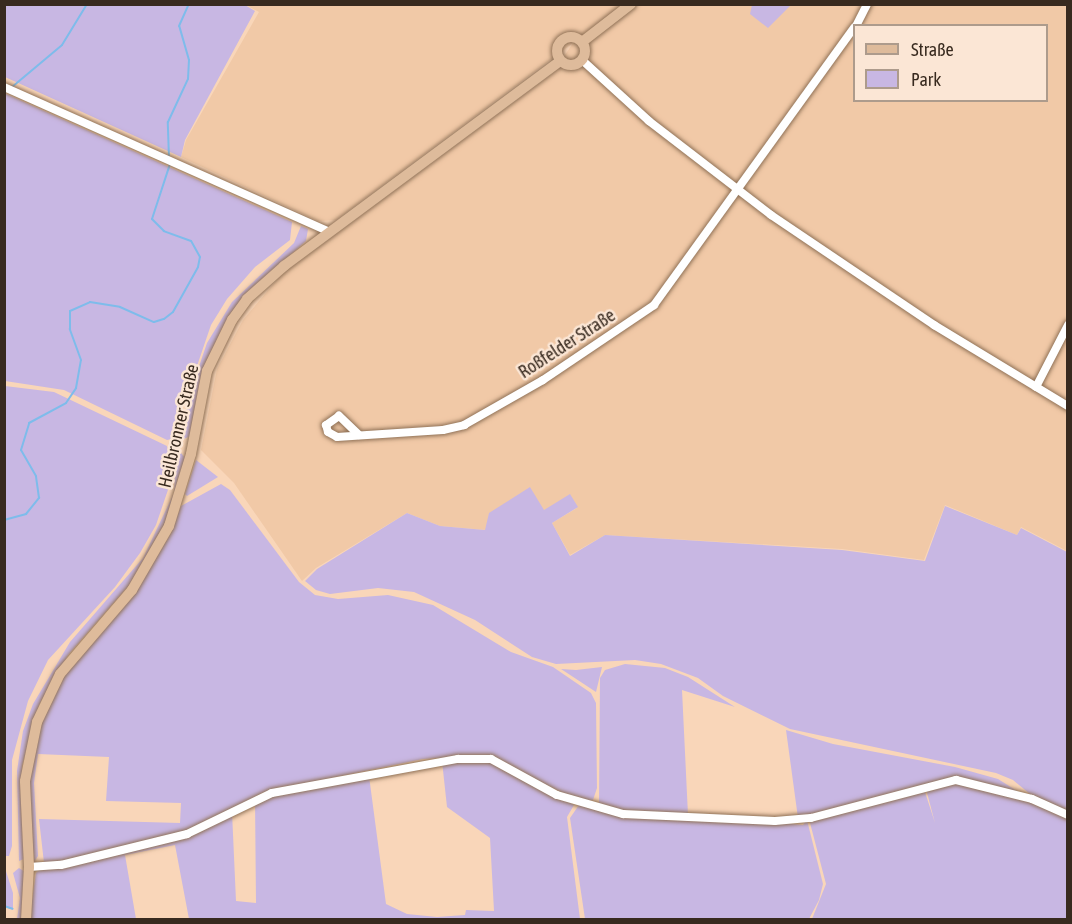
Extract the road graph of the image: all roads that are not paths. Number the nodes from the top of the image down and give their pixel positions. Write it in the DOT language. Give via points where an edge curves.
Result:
graph roads {
  1 [pos="631,4"];
  2 [pos="867,4"];
  3 [pos="857,24"];
  4 [pos="853,30"];
  5 [pos="582,42"];
  6 [pos="582,60"];
  7 [pos="560,61"];
  8 [pos="4,87"];
  9 [pos="739,191"];
  10 [pos="329,232"];
  11 [pos="1068,325"];
  12 [pos="1036,387"];
  13 [pos="1068,406"];
  14 [pos="359,435"];
  15 [pos="1068,815"];
  16 [pos="29,867"];
  17 [pos="26,920"];
  1 -- 5 [label="main road"];
  2 -- 3 [label="street, Roßfelder Straße"];
  4 -- 9 [label="street, Roßfelder Straße"];
  5 -- 6 [label="main road"];
  5 -- 7 [label="main road" via="574,37 564,39 557,49"];
  6 -- 7 [label="main road" via="574,65"];
  6 -- 9 [label="street" via="649,121"];
  7 -- 10 [label="main road, Heilbronner Straße"];
  8 -- 10 [label="street"];
  9 -- 12 [label="street" via="876,288"];
  9 -- 14 [label="street, Roßfelder Straße" via="654,305 552,374 479,419 458,427"];
  10 -- 16 [label="main road, Heilbronner Straße" via="272,275 232,320 207,371 191,454 169,526 132,590 68,663 48,696 33,736 25,781"];
  11 -- 12 [label="street"];
  12 -- 13 [label="street"];
  15 -- 16 [label="street" via="1032,799 956,780 810,818 775,821 623,814 557,795 491,759 458,759 272,793 187,834 61,865"];
  16 -- 17 [label="main road, Heilbronner Straße"];
}
